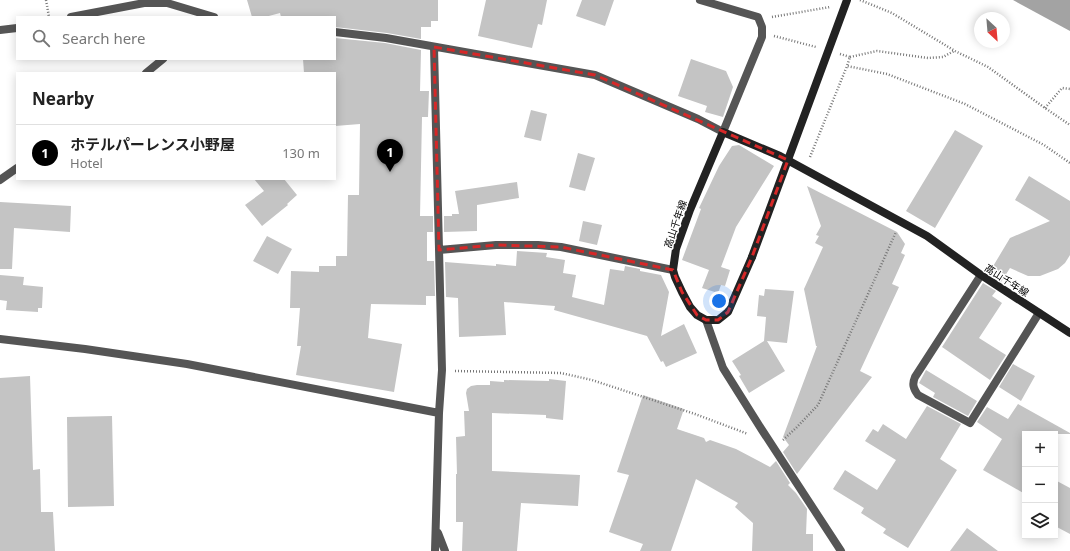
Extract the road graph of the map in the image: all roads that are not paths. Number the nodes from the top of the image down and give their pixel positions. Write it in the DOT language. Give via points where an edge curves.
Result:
graph roads {
  1 [pos="700,0"];
  2 [pos="851,1"];
  3 [pos="170,2"];
  4 [pos="76,16"];
  5 [pos="211,16"];
  6 [pos="16,28"];
  7 [pos="0,30"];
  8 [pos="336,32"];
  9 [pos="434,47"];
  10 [pos="162,60"];
  11 [pos="147,72"];
  12 [pos="723,132"];
  13 [pos="16,169"];
  14 [pos="0,180"];
  15 [pos="439,250"];
  16 [pos="673,270"];
  17 [pos="981,275"];
  18 [pos="1039,313"];
  19 [pos="706,320"];
  20 [pos="1070,333"];
  21 [pos="0,339"];
  22 [pos="439,413"];
  23 [pos="436,528"];
  24 [pos="435,551"];
  25 [pos="445,551"];
  26 [pos="841,551"];
  1 -- 12 [label="street" via="758,17 762,27 762,37"];
  2 -- 19 [label="main road, bridge" via="752,257 728,312 718,320"];
  3 -- 4 [label="street" via="144,3"];
  3 -- 5 [label="street"];
  6 -- 7 [label="street"];
  8 -- 9 [label="street"];
  9 -- 12 [label="street" via="595,75"];
  9 -- 15 [label="street"];
  10 -- 11 [label="street"];
  12 -- 16 [label="main road, 高山千年線" via="690,210 676,249"];
  12 -- 17 [label="main road, 高山千年線" via="780,156 927,236"];
  13 -- 14 [label="street"];
  15 -- 16 [label="street" via="496,245 538,245 561,247"];
  15 -- 22 [label="street" via="442,370"];
  16 -- 19 [label="main road, 高山千年線" via="690,307"];
  17 -- 18 [label="main road, 高山千年線"];
  17 -- 18 [label="street" via="915,377 913,389 918,395 970,423"];
  18 -- 20 [label="main road, 高山千年線"];
  19 -- 26 [label="street" via="724,368"];
  21 -- 22 [label="street" via="187,364"];
  22 -- 23 [label="street"];
  23 -- 24 [label="street"];
  23 -- 25 [label="street"];
}
